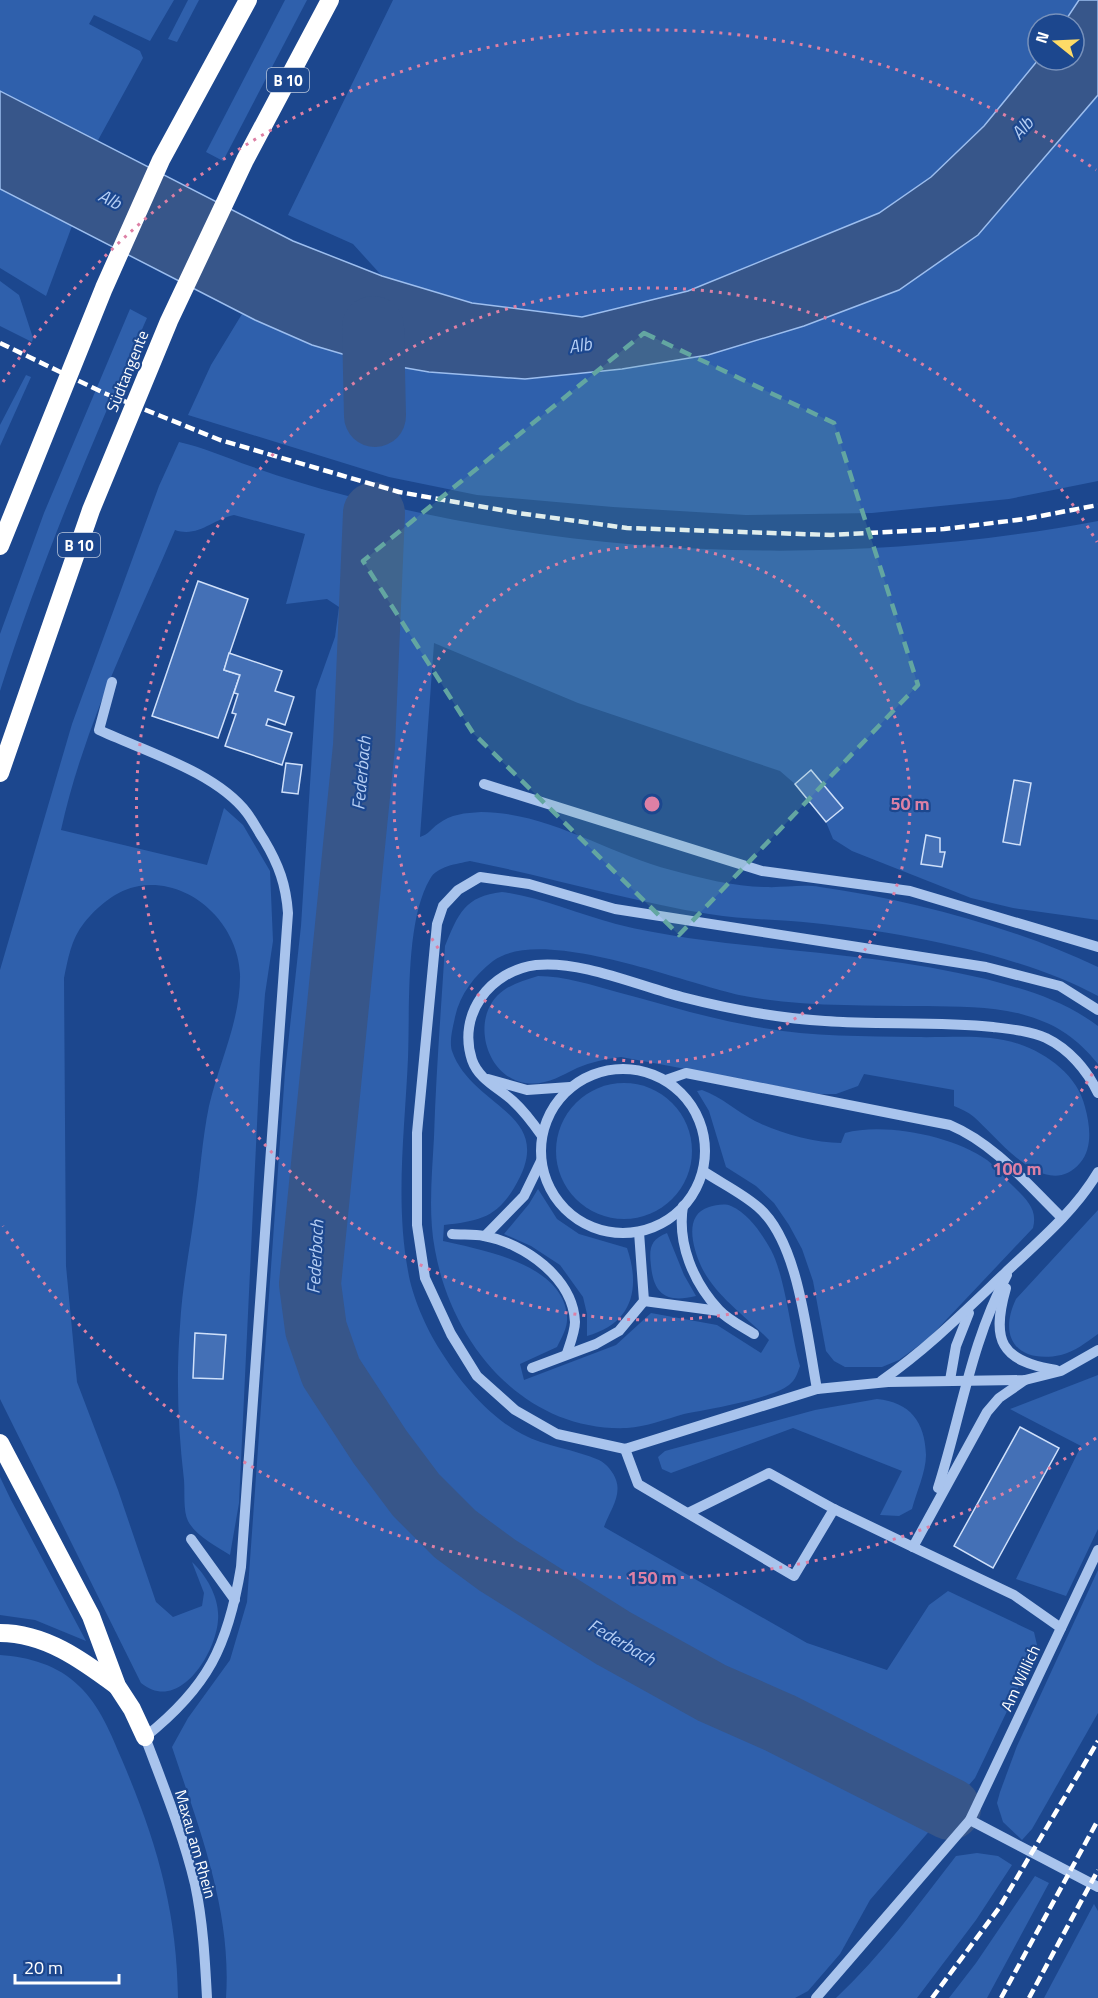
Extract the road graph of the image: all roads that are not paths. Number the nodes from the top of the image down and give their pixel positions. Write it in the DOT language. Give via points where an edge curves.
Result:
graph roads {
  1 [pos="248,0"];
  2 [pos="330,0"];
  3 [pos="0,546"];
  4 [pos="112,682"];
  5 [pos="0,773"];
  6 [pos="484,784"];
  7 [pos="1098,947"];
  8 [pos="1098,1010"];
  9 [pos="482,1077"];
  10 [pos="666,1080"];
  11 [pos="570,1087"];
  12 [pos="1098,1093"];
  13 [pos="542,1136"];
  14 [pos="541,1161"];
  15 [pos="703,1171"];
  16 [pos="1098,1172"];
  17 [pos="683,1206"];
  18 [pos="1062,1218"];
  19 [pos="639,1232"];
  20 [pos="452,1234"];
  21 [pos="485,1236"];
  22 [pos="1012,1267"];
  23 [pos="644,1301"];
  24 [pos="975,1302"];
  25 [pos="719,1311"];
  26 [pos="754,1334"];
  27 [pos="1098,1350"];
  28 [pos="567,1353"];
  29 [pos="532,1368"];
  30 [pos="1061,1371"];
  31 [pos="950,1380"];
  32 [pos="966,1380"];
  33 [pos="1025,1380"];
  34 [pos="879,1383"];
  35 [pos="817,1389"];
  36 [pos="0,1443"];
  37 [pos="625,1449"];
  38 [pos="834,1509"];
  39 [pos="688,1513"];
  40 [pos="930,1514"];
  41 [pos="190,1539"];
  42 [pos="913,1547"];
  43 [pos="1098,1550"];
  44 [pos="235,1600"];
  45 [pos="1061,1628"];
  46 [pos="0,1633"];
  47 [pos="117,1686"];
  48 [pos="144,1737"];
  49 [pos="970,1820"];
  50 [pos="1098,1887"];
  51 [pos="207,1998"];
  52 [pos="816,1998"];
  1 -- 3 [label="highway" via="179,125 104,288"];
  2 -- 5 [label="highway, Südtangente / B 10" via="245,160 169,321 91,510"];
  4 -- 44 [label="street" via="99,730 206,779 225,792 246,812 276,861 286,887 288,913 241,1567"];
  6 -- 7 [label="street" via="762,872 910,891"];
  8 -- 37 [label="street" via="1060,986 986,967 615,909 529,884 480,877 458,890 443,906 437,924 417,1133 417,1225 425,1278 451,1334 477,1376 515,1410 557,1434"];
  9 -- 11 [label="street" via="527,1090"];
  9 -- 12 [label="street" via="469,1043 468,1028 474,1010 490,985 517,970 537,965 567,967 683,997 800,1020 968,1024 1018,1030 1045,1038 1069,1053"];
  9 -- 13 [label="street" via="512,1100"];
  10 -- 11 [label="street" via="647,1072 609,1069"];
  10 -- 15 [label="street" via="682,1093 698,1119 705,1148"];
  10 -- 18 [label="street" via="686,1073 950,1125 988,1147"];
  11 -- 13 [label="street" via="549,1115"];
  13 -- 14 [label="street"];
  14 -- 19 [label="street" via="552,1194 572,1216 603,1231"];
  14 -- 21 [label="street" via="524,1196"];
  15 -- 17 [label="street"];
  15 -- 35 [label="street" via="758,1207 776,1227 790,1255"];
  16 -- 18 [label="street"];
  17 -- 19 [label="street" via="667,1220"];
  17 -- 25 [label="street" via="683,1248"];
  18 -- 22 [label="street"];
  19 -- 23 [label="street"];
  20 -- 21 [label="street"];
  21 -- 28 [label="street" via="521,1251 549,1269 568,1292 575,1323"];
  22 -- 24 [label="street"];
  22 -- 30 [label="street" via="998,1316 1000,1338 1005,1347 1029,1364"];
  22 -- 32 [label="street" via="990,1307"];
  23 -- 25 [label="street"];
  23 -- 28 [label="street" via="619,1331 596,1344"];
  24 -- 31 [label="street" via="963,1324"];
  24 -- 34 [label="street" via="928,1347"];
  25 -- 26 [label="street"];
  27 -- 30 [label="street"];
  28 -- 29 [label="street"];
  30 -- 33 [label="street"];
  31 -- 32 [label="street"];
  31 -- 34 [label="street"];
  32 -- 33 [label="street"];
  32 -- 40 [label="street" via="959,1420"];
  33 -- 40 [label="street" via="987,1412"];
  34 -- 35 [label="street"];
  35 -- 37 [label="street"];
  36 -- 47 [label="highway" via="92,1616"];
  37 -- 39 [label="street" via="638,1484"];
  38 -- 39 [label="street" via="768,1473"];
  38 -- 39 [label="street" via="794,1576"];
  38 -- 42 [label="street"];
  40 -- 42 [label="street"];
  41 -- 44 [label="street"];
  42 -- 45 [label="street" via="1014,1595"];
  43 -- 45 [label="street, Am Willich"];
  44 -- 48 [label="street" via="218,1651 203,1680 177,1712"];
  45 -- 49 [label="street, Am Willich"];
  46 -- 47 [label="highway" via="50,1642"];
  47 -- 48 [label="highway"];
  48 -- 51 [label="street, Maxau am Rhein" via="169,1799 195,1884 204,1938"];
  49 -- 50 [label="street"];
  49 -- 52 [label="street, Am Willich"];
}
